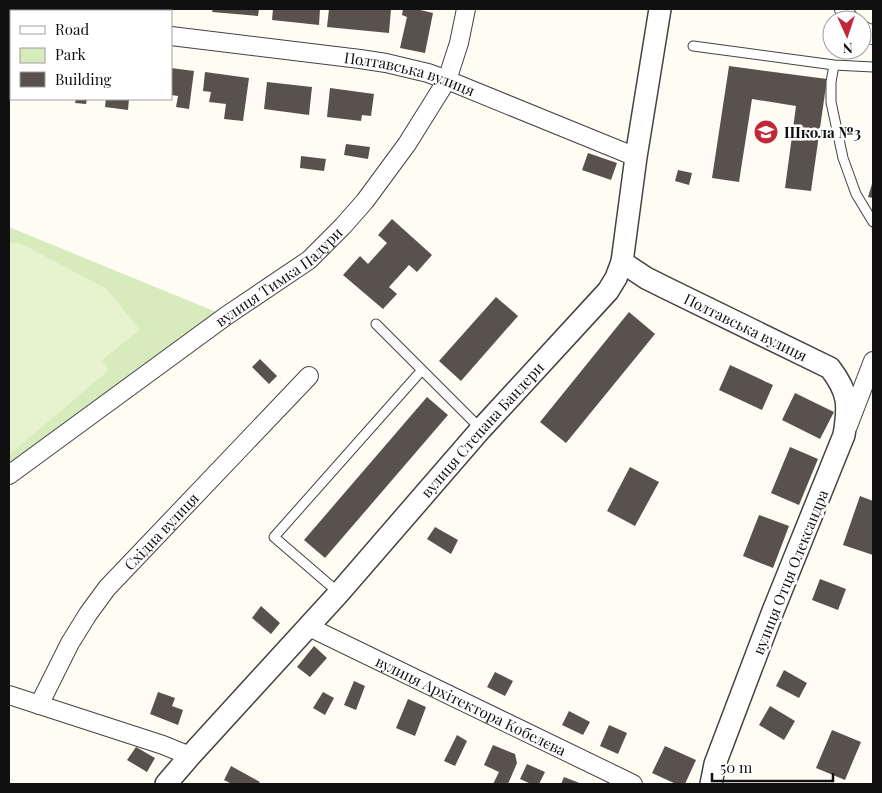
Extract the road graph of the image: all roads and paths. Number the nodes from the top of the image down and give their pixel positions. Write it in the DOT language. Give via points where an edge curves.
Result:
graph roads {
  1 [pos="466,9"];
  2 [pos="660,9"];
  3 [pos="172,36"];
  4 [pos="693,46"];
  5 [pos="834,65"];
  6 [pos="873,67"];
  7 [pos="447,80"];
  8 [pos="636,158"];
  9 [pos="873,222"];
  10 [pos="622,262"];
  11 [pos="376,324"];
  12 [pos="873,361"];
  13 [pos="830,368"];
  14 [pos="422,370"];
  15 [pos="309,376"];
  16 [pos="869,386"];
  17 [pos="481,429"];
  18 [pos="844,435"];
  19 [pos="9,475"];
  20 [pos="339,593"];
  21 [pos="309,627"];
  22 [pos="9,695"];
  23 [pos="39,705"];
  24 [pos="190,756"];
  25 [pos="166,784"];
  26 [pos="633,784"];
  27 [pos="711,784"];
  1 -- 7 [label="street, вулиця Тимка Падури"];
  2 -- 8 [label="street, вулиця Степана Бандери"];
  3 -- 7 [label="street, Полтавська вулиця" via="386,63"];
  4 -- 5 [label="lane"];
  5 -- 6 [label="lane"];
  5 -- 9 [label="lane" via="831,102 843,158 856,194"];
  7 -- 8 [label="street, Полтавська вулиця"];
  7 -- 19 [label="street, вулиця Тимка Падури" via="407,144 365,201 309,260 226,316"];
  8 -- 10 [label="street, вулиця Степана Бандери"];
  10 -- 13 [label="street, Полтавська вулиця" via="646,278"];
  10 -- 17 [label="street, вулиця Степана Бандери" via="604,296"];
  11 -- 14 [label="lane"];
  12 -- 16 [label="street, вулиця Отця Олександра"];
  13 -- 16 [label="street, Полтавська вулиця"];
  13 -- 18 [label="street" via="841,384 847,402"];
  14 -- 17 [label="lane"];
  14 -- 20 [label="lane" via="274,537"];
  15 -- 23 [label="street, Східна вулиця" via="107,588 70,643"];
  16 -- 18 [label="street, вулиця Отця Олександра"];
  17 -- 20 [label="street, вулиця Степана Бандери"];
  18 -- 27 [label="street, вулиця Отця Олександра" via="773,611 715,764"];
  20 -- 21 [label="street, вулиця Степана Бандери"];
  21 -- 24 [label="street, вулиця Степана Бандери"];
  21 -- 26 [label="street, вулиця Архітектора Кобелєва"];
  22 -- 23 [label="street"];
  23 -- 24 [label="street"];
  24 -- 25 [label="street, вулиця Степана Бандери"];
}
